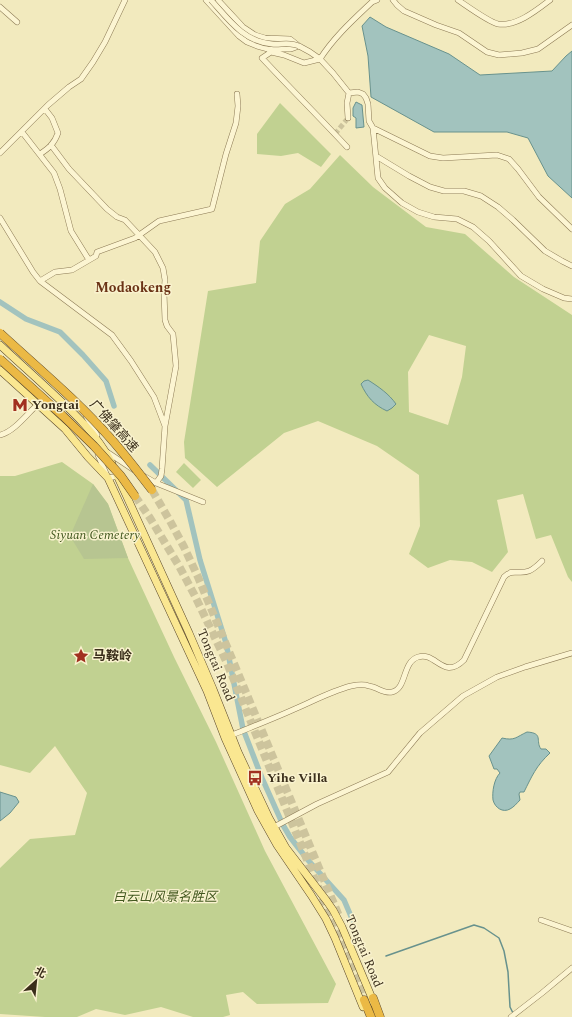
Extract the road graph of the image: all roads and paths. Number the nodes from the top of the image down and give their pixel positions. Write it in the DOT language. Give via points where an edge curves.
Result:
graph roads {
  1 [pos="125,0"];
  2 [pos="206,0"];
  3 [pos="211,0"];
  4 [pos="218,0"];
  5 [pos="377,0"];
  6 [pos="393,0"];
  7 [pos="458,0"];
  8 [pos="550,0"];
  9 [pos="0,6"];
  10 [pos="212,6"];
  11 [pos="17,22"];
  12 [pos="572,25"];
  13 [pos="299,46"];
  14 [pos="320,59"];
  15 [pos="349,93"];
  16 [pos="237,94"];
  17 [pos="44,109"];
  18 [pos="348,118"];
  19 [pos="373,128"];
  20 [pos="22,132"];
  21 [pos="51,145"];
  22 [pos="347,147"];
  23 [pos="0,153"];
  24 [pos="40,154"];
  25 [pos="376,156"];
  26 [pos="0,218"];
  27 [pos="572,229"];
  28 [pos="139,236"];
  29 [pos="88,260"];
  30 [pos="572,266"];
  31 [pos="40,281"];
  32 [pos="572,299"];
  33 [pos="0,333"];
  34 [pos="0,345"];
  35 [pos="0,359"];
  36 [pos="0,369"];
  37 [pos="38,404"];
  38 [pos="165,426"];
  39 [pos="0,435"];
  40 [pos="105,451"];
  41 [pos="91,460"];
  42 [pos="118,476"];
  43 [pos="108,478"];
  44 [pos="154,487"];
  45 [pos="134,496"];
  46 [pos="204,502"];
  47 [pos="542,561"];
  48 [pos="572,653"];
  49 [pos="232,735"];
  50 [pos="274,827"];
  51 [pos="541,920"];
  52 [pos="572,931"];
  53 [pos="572,968"];
  54 [pos="373,998"];
  55 [pos="364,1000"];
  56 [pos="368,1017"];
  57 [pos="371,1017"];
  58 [pos="380,1017"];
  59 [pos="511,1017"];
  1 -- 17 [label="street" via="105,42 81,79"];
  2 -- 10 [label="street"];
  3 -- 13 [label="street, bridge" via="241,32 255,40"];
  4 -- 10 [label="street"];
  4 -- 13 [label="street" via="243,27 255,35 290,39"];
  5 -- 14 [label="street" via="344,30"];
  6 -- 12 [label="street" via="404,11 458,32 487,52 499,54 538,49"];
  7 -- 8 [label="street" via="498,24 515,22"];
  9 -- 11 [label="street"];
  10 -- 13 [label="street" via="247,42 268,48 291,49"];
  13 -- 14 [label="street"];
  14 -- 15 [label="street"];
  14 -- 22 [label="street" via="304,63 271,52 262,58"];
  15 -- 18 [label="street"];
  15 -- 19 [label="street" via="358,92 366,98 369,121"];
  16 -- 28 [label="street" via="236,123 212,209 159,221"];
  17 -- 20 [label="street"];
  17 -- 21 [label="street" via="52,118 58,133"];
  19 -- 25 [label="street"];
  19 -- 27 [label="street" via="430,156 444,158 496,155 509,159 539,197"];
  20 -- 23 [label="street"];
  20 -- 24 [label="street"];
  21 -- 24 [label="street"];
  21 -- 28 [label="street" via="69,169 107,209 125,220"];
  24 -- 29 [label="street" via="54,173 71,231"];
  25 -- 30 [label="street" via="430,187 481,196 498,207 545,251"];
  25 -- 32 [label="street" via="378,178 402,203 418,212 434,217 457,219 473,227 521,276 543,289"];
  26 -- 31 [label="street"];
  28 -- 29 [label="street" via="97,252 96,256"];
  28 -- 38 [label="street" via="155,252 163,268 165,320 173,334 176,366"];
  29 -- 31 [label="street" via="72,270 55,272"];
  31 -- 38 [label="street" via="112,335 154,396"];
  33 -- 44 [label="highway, 广佛肇高速, bridge" via="92,418"];
  34 -- 40 [label="main road, Tongtai Road" via="75,414"];
  35 -- 45 [label="highway, bridge" via="94,446 121,476"];
  36 -- 37 [label="main road, Tongtai Road"];
  36 -- 43 [label="street" via="23,381 77,429 96,452"];
  37 -- 39 [label="street" via="13,428"];
  37 -- 41 [label="main road, Tongtai Road" via="65,429"];
  38 -- 44 [label="street" via="161,476"];
  40 -- 41 [label="main road" via="99,460"];
  40 -- 42 [label="main road, Tongtai Road"];
  40 -- 44 [label="street"];
  41 -- 43 [label="main road, Tongtai Road"];
  42 -- 43 [label="street"];
  42 -- 49 [label="main road, Tongtai Road" via="214,688"];
  43 -- 56 [label="main road, Tongtai Road" via="204,685 258,811 273,840 326,919"];
  44 -- 46 [label="street" via="168,488"];
  47 -- 49 [label="street" via="527,571 508,573 504,577 464,660 459,665 451,668 425,656 419,656 408,666 400,687 393,692 383,692 369,686 352,686 328,693"];
  48 -- 50 [label="street" via="497,677 463,696 420,733 388,772 317,804"];
  49 -- 50 [label="main road, Tongtai Road"];
  50 -- 58 [label="main road, Tongtai Road" via="286,848 336,916"];
  51 -- 52 [label="street"];
  53 -- 59 [label="street"];
  54 -- 58 [label="highway"];
  55 -- 57 [label="highway"];
}
